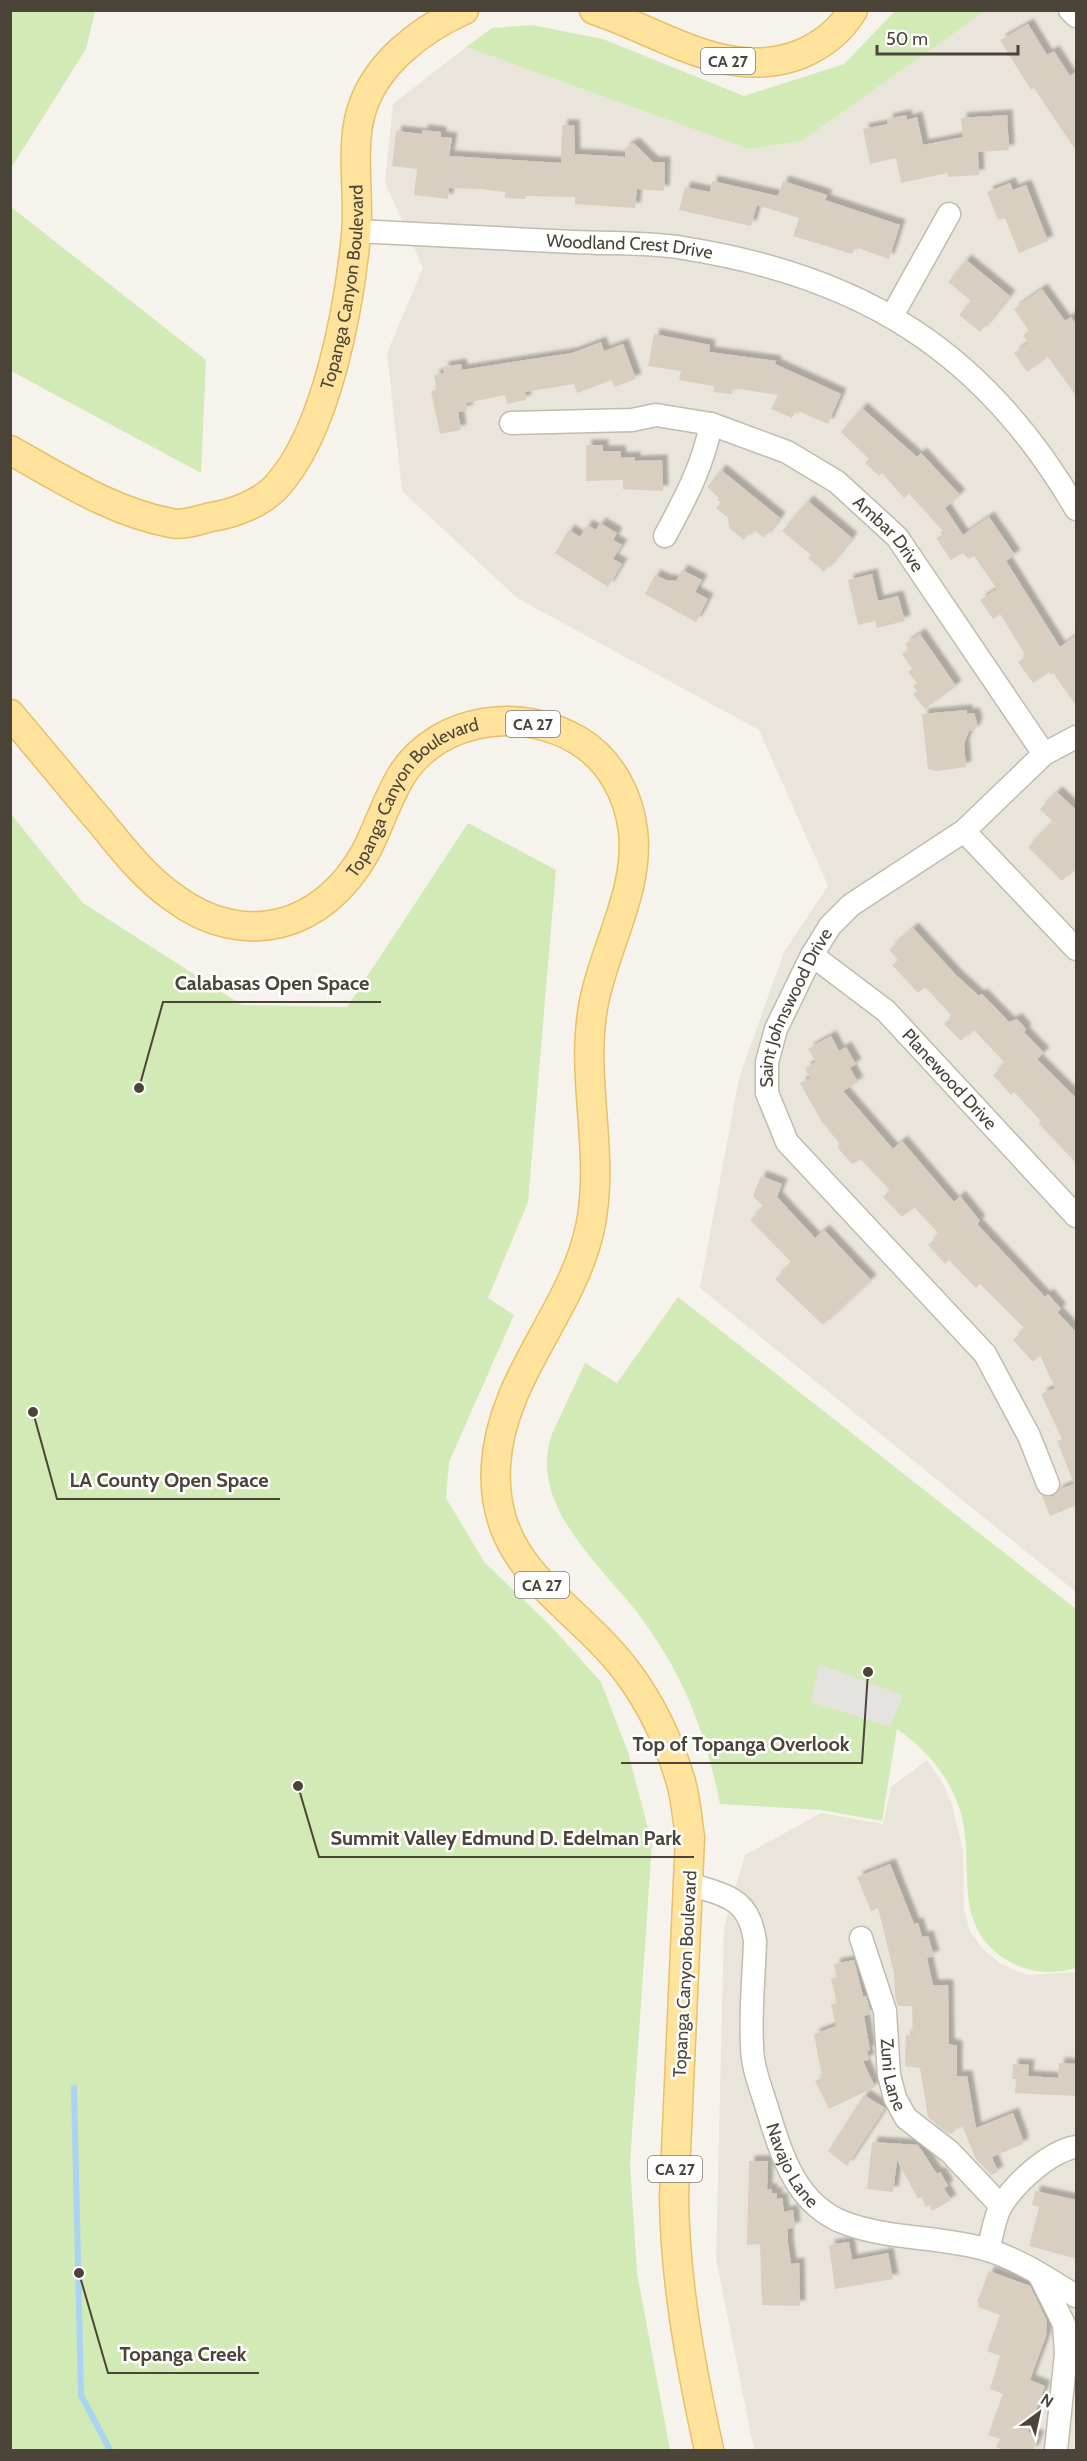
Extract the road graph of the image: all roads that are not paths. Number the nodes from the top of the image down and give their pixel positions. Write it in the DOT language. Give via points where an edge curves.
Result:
graph roads {
  1 [pos="465,10"];
  2 [pos="594,10"];
  3 [pos="853,10"];
  4 [pos="1070,10"];
  5 [pos="1077,16"];
  6 [pos="949,214"];
  7 [pos="356,231"];
  8 [pos="892,315"];
  9 [pos="511,423"];
  10 [pos="711,424"];
  11 [pos="10,450"];
  12 [pos="1077,508"];
  13 [pos="664,536"];
  14 [pos="10,714"];
  15 [pos="1077,737"];
  16 [pos="1044,754"];
  17 [pos="964,831"];
  18 [pos="1077,949"];
  19 [pos="812,955"];
  20 [pos="1077,1216"];
  21 [pos="1048,1484"];
  22 [pos="689,1884"];
  23 [pos="861,1938"];
  24 [pos="1077,2147"];
  25 [pos="1001,2206"];
  26 [pos="988,2250"];
  27 [pos="1037,2272"];
  28 [pos="1077,2296"];
  29 [pos="709,2451"];
  30 [pos="1056,2451"];
  1 -- 7 [label="main road, Topanga Canyon Boulevard" via="412,40 390,62 368,95 360,113 358,132"];
  2 -- 3 [label="main road, CA 27" via="700,54 756,64 808,51 830,38"];
  4 -- 5 [label="street"];
  6 -- 8 [label="street"];
  7 -- 8 [label="street, Woodland Crest Drive" via="681,248 795,273"];
  7 -- 11 [label="main road, Topanga Canyon Boulevard" via="343,320 317,414 296,461 275,489 233,513 174,524 116,509"];
  8 -- 12 [label="street, Woodland Crest Drive" via="952,356 998,400"];
  9 -- 10 [label="street, Ambar Drive" via="632,420 656,415"];
  10 -- 13 [label="street" via="705,455 693,484"];
  10 -- 16 [label="street, Ambar Drive" via="787,452 837,482 897,537"];
  14 -- 22 [label="main road, Topanga Canyon Boulevard / CA 27" via="141,870 176,900 217,922 251,929 279,925 312,909 342,884 364,855 406,769 434,742 466,726 505,720 548,726 581,742 605,763 627,799 634,835 631,876 593,1005 590,1069 597,1172 590,1231 574,1275 509,1404 495,1467 503,1524 517,1557 628,1673 663,1734 683,1790 690,1837"];
  15 -- 16 [label="street, Saint Johnswood Drive"];
  16 -- 17 [label="street, Saint Johnswood Drive"];
  17 -- 18 [label="street"];
  17 -- 19 [label="street, Saint Johnswood Drive" via="851,905 830,926"];
  19 -- 20 [label="street, Planewood Drive" via="886,1011"];
  19 -- 21 [label="street, Saint Johnswood Drive" via="776,1029 767,1062 767,1094 775,1116 787,1142 985,1354 1029,1436"];
  22 -- 26 [label="street, Navajo Lane" via="731,1897 744,1907 753,1924 752,2047 756,2074 785,2166 803,2192 843,2223"];
  22 -- 29 [label="main road, Topanga Canyon Boulevard / CA 27" via="675,2245 688,2352"];
  23 -- 25 [label="street, Zuni Lane" via="885,2012 889,2075 895,2097 906,2118 950,2152"];
  24 -- 25 [label="street" via="1048,2158"];
  25 -- 26 [label="street"];
  26 -- 27 [label="street, Navajo Lane"];
  27 -- 28 [label="street, Navajo Lane"];
  27 -- 30 [label="street" via="1064,2324 1066,2354"];
}
